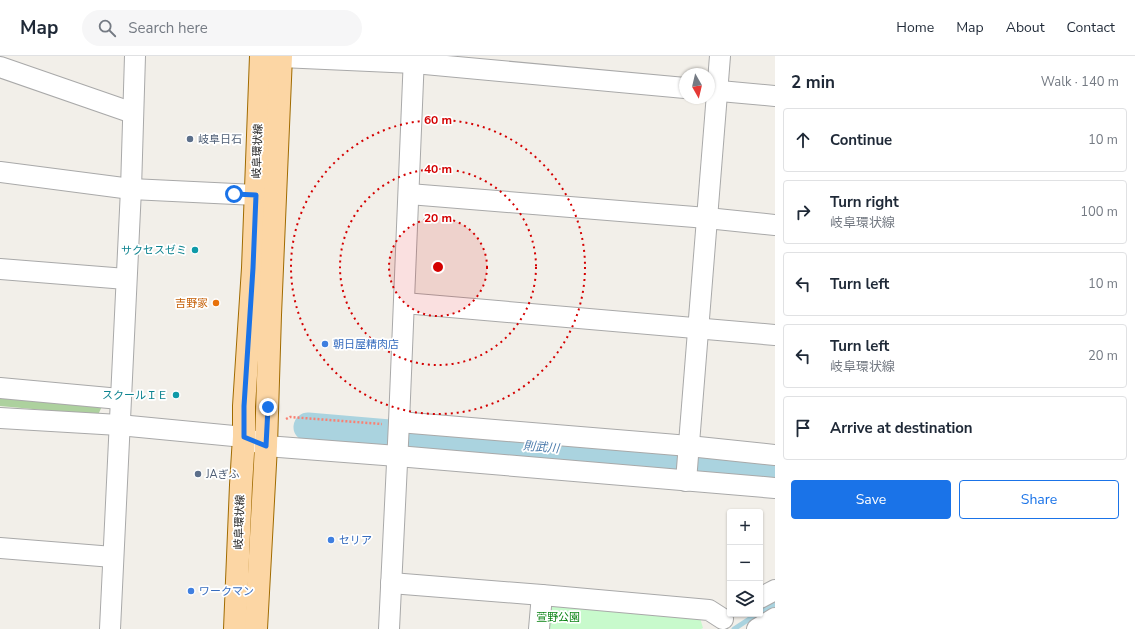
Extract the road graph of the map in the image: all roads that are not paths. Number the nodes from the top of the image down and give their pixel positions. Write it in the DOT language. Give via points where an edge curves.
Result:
graph roads {
  1 [pos="136,56"];
  2 [pos="274,56"];
  3 [pos="720,56"];
  4 [pos="414,59"];
  5 [pos="0,67"];
  6 [pos="715,81"];
  7 [pos="679,87"];
  8 [pos="715,91"];
  9 [pos="775,96"];
  10 [pos="712,104"];
  11 [pos="133,113"];
  12 [pos="0,172"];
  13 [pos="131,189"];
  14 [pos="409,194"];
  15 [pos="256,195"];
  16 [pos="707,218"];
  17 [pos="775,225"];
  18 [pos="0,269"];
  19 [pos="126,279"];
  20 [pos="404,303"];
  21 [pos="698,328"];
  22 [pos="775,335"];
  23 [pos="0,388"];
  24 [pos="120,399"];
  25 [pos="0,418"];
  26 [pos="119,426"];
  27 [pos="398,435"];
  28 [pos="244,437"];
  29 [pos="266,446"];
  30 [pos="775,455"];
  31 [pos="688,462"];
  32 [pos="775,488"];
  33 [pos="0,548"];
  34 [pos="113,557"];
  35 [pos="391,583"];
  36 [pos="775,590"];
  37 [pos="542,594"];
  38 [pos="763,596"];
  39 [pos="775,618"];
  40 [pos="722,621"];
  41 [pos="110,629"];
  42 [pos="235,629"];
  43 [pos="256,629"];
  44 [pos="389,629"];
  45 [pos="539,629"];
  46 [pos="757,629"];
  1 -- 11 [label="street"];
  2 -- 4 [label="street"];
  2 -- 15 [label="main road, 岐阜環状線"];
  2 -- 29 [label="main road, 岐阜環状線"];
  3 -- 6 [label="street"];
  4 -- 7 [label="street"];
  4 -- 14 [label="street"];
  5 -- 11 [label="street"];
  8 -- 9 [label="street"];
  10 -- 16 [label="street"];
  11 -- 13 [label="street"];
  12 -- 13 [label="street"];
  13 -- 15 [label="street"];
  13 -- 19 [label="street"];
  14 -- 16 [label="street"];
  14 -- 20 [label="street"];
  15 -- 28 [label="main road, 岐阜環状線"];
  16 -- 17 [label="street"];
  16 -- 21 [label="street"];
  18 -- 19 [label="street"];
  19 -- 24 [label="street"];
  20 -- 21 [label="street"];
  20 -- 27 [label="street"];
  21 -- 22 [label="street"];
  21 -- 31 [label="street"];
  23 -- 24 [label="street"];
  24 -- 26 [label="street"];
  25 -- 26 [label="street"];
  26 -- 28 [label="street"];
  26 -- 34 [label="street"];
  27 -- 29 [label="street"];
  27 -- 31 [label="street"];
  27 -- 31 [label="street"];
  27 -- 35 [label="street"];
  28 -- 29 [label="street"];
  28 -- 42 [label="main road, 岐阜環状線"];
  29 -- 43 [label="main road, 岐阜環状線"];
  30 -- 31 [label="street"];
  31 -- 32 [label="street"];
  33 -- 34 [label="street"];
  34 -- 41 [label="street"];
  35 -- 37 [label="street"];
  35 -- 44 [label="street"];
  36 -- 38 [label="street"];
  37 -- 40 [label="street" via="709,610"];
  37 -- 45 [label="street"];
  39 -- 46 [label="street"];
}
